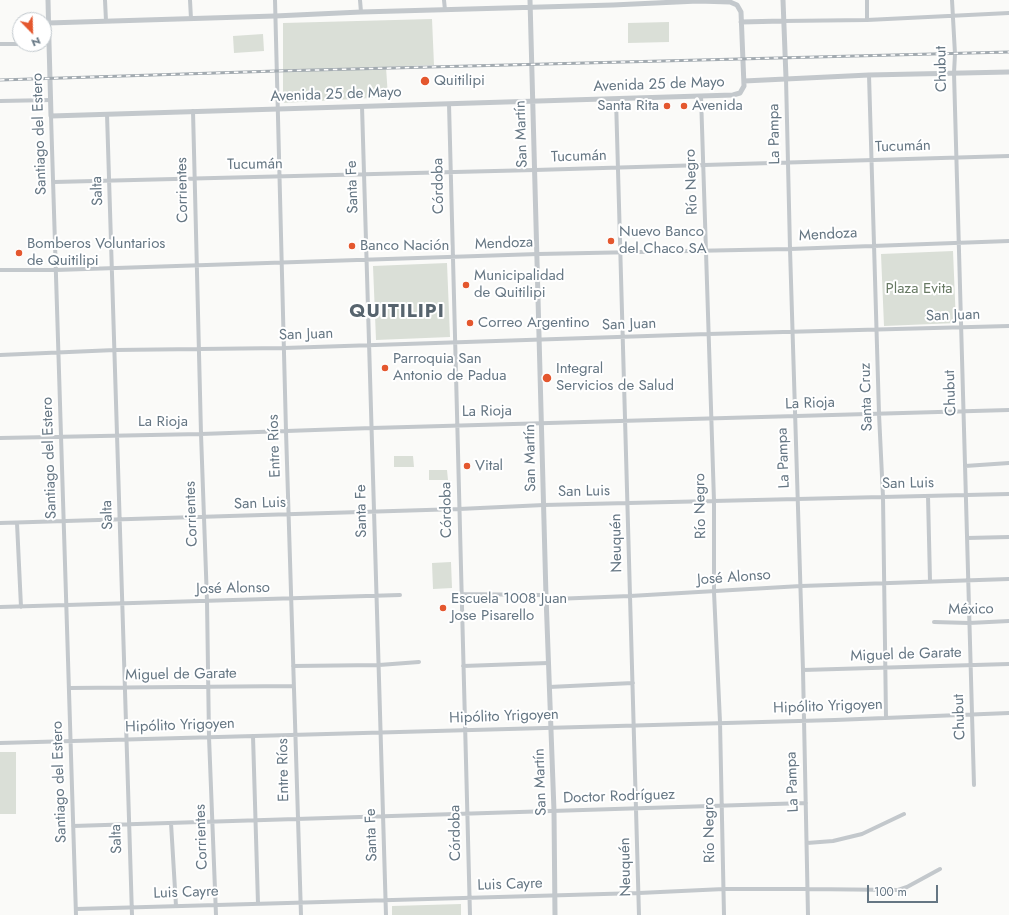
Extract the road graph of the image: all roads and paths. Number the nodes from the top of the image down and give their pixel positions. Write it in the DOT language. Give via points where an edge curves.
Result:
graph roads {
  1 [pos="48,0"];
  2 [pos="105,0"];
  3 [pos="190,0"];
  4 [pos="275,0"];
  5 [pos="360,0"];
  6 [pos="444,0"];
  7 [pos="530,0"];
  8 [pos="782,0"];
  9 [pos="867,0"];
  10 [pos="952,0"];
  11 [pos="698,1"];
  12 [pos="613,3"];
  13 [pos="530,8"];
  14 [pos="445,10"];
  15 [pos="48,12"];
  16 [pos="361,12"];
  17 [pos="1009,13"];
  18 [pos="275,16"];
  19 [pos="952,16"];
  20 [pos="191,19"];
  21 [pos="868,20"];
  22 [pos="106,21"];
  23 [pos="783,21"];
  24 [pos="741,22"];
  25 [pos="52,23"];
  26 [pos="0,44"];
  27 [pos="12,44"];
  28 [pos="47,52"];
  29 [pos="1009,72"];
  30 [pos="954,73"];
  31 [pos="869,75"];
  32 [pos="786,78"];
  33 [pos="744,81"];
  34 [pos="701,96"];
  35 [pos="616,98"];
  36 [pos="51,100"];
  37 [pos="533,101"];
  38 [pos="0,102"];
  39 [pos="449,104"];
  40 [pos="362,106"];
  41 [pos="277,109"];
  42 [pos="193,111"];
  43 [pos="107,114"];
  44 [pos="51,116"];
  45 [pos="1009,156"];
  46 [pos="956,157"];
  47 [pos="872,160"];
  48 [pos="788,162"];
  49 [pos="703,165"];
  50 [pos="618,168"];
  51 [pos="535,170"];
  52 [pos="450,172"];
  53 [pos="364,174"];
  54 [pos="279,177"];
  55 [pos="195,179"];
  56 [pos="109,181"];
  57 [pos="54,182"];
  58 [pos="1009,241"];
  59 [pos="959,242"];
  60 [pos="874,245"];
  61 [pos="790,249"];
  62 [pos="706,250"];
  63 [pos="621,252"];
  64 [pos="538,254"];
  65 [pos="452,257"];
  66 [pos="367,260"];
  67 [pos="282,263"];
  68 [pos="197,265"];
  69 [pos="112,268"];
  70 [pos="0,270"];
  71 [pos="56,270"];
  72 [pos="1009,326"];
  73 [pos="961,328"];
  74 [pos="877,329"];
  75 [pos="792,332"];
  76 [pos="708,334"];
  77 [pos="623,337"];
  78 [pos="539,340"];
  79 [pos="454,342"];
  80 [pos="370,345"];
  81 [pos="284,348"];
  82 [pos="199,349"];
  83 [pos="115,350"];
  84 [pos="59,353"];
  85 [pos="0,355"];
  86 [pos="1009,410"];
  87 [pos="963,411"];
  88 [pos="879,414"];
  89 [pos="795,416"];
  90 [pos="710,418"];
  91 [pos="625,421"];
  92 [pos="542,423"];
  93 [pos="457,425"];
  94 [pos="372,428"];
  95 [pos="286,431"];
  96 [pos="117,434"];
  97 [pos="201,434"];
  98 [pos="61,436"];
  99 [pos="0,438"];
  100 [pos="1009,463"];
  101 [pos="965,466"];
  102 [pos="1009,494"];
  103 [pos="966,495"];
  104 [pos="928,496"];
  105 [pos="883,497"];
  106 [pos="798,499"];
  107 [pos="714,501"];
  108 [pos="628,503"];
  109 [pos="544,505"];
  110 [pos="459,509"];
  111 [pos="375,512"];
  112 [pos="289,515"];
  113 [pos="204,518"];
  114 [pos="120,520"];
  115 [pos="63,521"];
  116 [pos="0,523"];
  117 [pos="17,523"];
  118 [pos="1009,537"];
  119 [pos="967,538"];
  120 [pos="1009,579"];
  121 [pos="968,580"];
  122 [pos="930,581"];
  123 [pos="884,582"];
  124 [pos="801,586"];
  125 [pos="714,592"];
  126 [pos="461,594"];
  127 [pos="400,595"];
  128 [pos="376,596"];
  129 [pos="546,596"];
  130 [pos="630,596"];
  131 [pos="291,599"];
  132 [pos="207,601"];
  133 [pos="122,604"];
  134 [pos="67,605"];
  135 [pos="0,607"];
  136 [pos="20,607"];
  137 [pos="1009,621"];
  138 [pos="934,622"];
  139 [pos="969,623"];
  140 [pos="419,662"];
  141 [pos="548,663"];
  142 [pos="1009,664"];
  143 [pos="380,665"];
  144 [pos="971,665"];
  145 [pos="293,666"];
  146 [pos="463,666"];
  147 [pos="885,668"];
  148 [pos="803,670"];
  149 [pos="633,683"];
  150 [pos="209,686"];
  151 [pos="293,686"];
  152 [pos="124,687"];
  153 [pos="549,687"];
  154 [pos="69,688"];
  155 [pos="1009,713"];
  156 [pos="972,714"];
  157 [pos="886,718"];
  158 [pos="803,720"];
  159 [pos="720,722"];
  160 [pos="635,725"];
  161 [pos="551,728"];
  162 [pos="465,730"];
  163 [pos="381,733"];
  164 [pos="295,734"];
  165 [pos="253,736"];
  166 [pos="210,737"];
  167 [pos="126,739"];
  168 [pos="70,741"];
  169 [pos="0,742"];
  170 [pos="974,785"];
  171 [pos="806,803"];
  172 [pos="722,805"];
  173 [pos="637,808"];
  174 [pos="554,811"];
  175 [pos="467,814"];
  176 [pos="904,814"];
  177 [pos="384,816"];
  178 [pos="297,819"];
  179 [pos="256,820"];
  180 [pos="213,821"];
  181 [pos="171,822"];
  182 [pos="128,824"];
  183 [pos="73,826"];
  184 [pos="807,843"];
  185 [pos="940,869"];
  186 [pos="807,889"];
  187 [pos="724,890"];
  188 [pos="639,893"];
  189 [pos="554,896"];
  190 [pos="469,898"];
  191 [pos="386,900"];
  192 [pos="301,902"];
  193 [pos="258,904"];
  194 [pos="216,905"];
  195 [pos="176,906"];
  196 [pos="132,907"];
  197 [pos="76,909"];
  198 [pos="76,915"];
  199 [pos="132,915"];
  200 [pos="216,915"];
  201 [pos="301,915"];
  202 [pos="386,915"];
  203 [pos="470,915"];
  204 [pos="555,915"];
  205 [pos="639,915"];
  206 [pos="724,915"];
  207 [pos="808,915"];
  1 -- 15 [label="street, Santiago del Estero"];
  2 -- 22 [label="street"];
  3 -- 20 [label="street"];
  4 -- 18 [label="street, Entre Ríos"];
  5 -- 16 [label="street"];
  6 -- 14 [label="street"];
  7 -- 13 [label="street, San Martín"];
  8 -- 23 [label="street, La Pampa"];
  9 -- 21 [label="street"];
  10 -- 19 [label="street, Chubut"];
  11 -- 12 [label="street"];
  11 -- 24 [label="street" via="730,2 737,5 741,12"];
  12 -- 13 [label="street"];
  13 -- 14 [label="street"];
  13 -- 37 [label="street, San Martín"];
  14 -- 16 [label="street"];
  16 -- 18 [label="street"];
  17 -- 19 [label="street"];
  18 -- 20 [label="street"];
  18 -- 41 [label="street, Entre Ríos"];
  19 -- 21 [label="street"];
  19 -- 30 [label="street, Chubut"];
  20 -- 22 [label="street"];
  21 -- 23 [label="street"];
  22 -- 25 [label="street"];
  23 -- 24 [label="street"];
  23 -- 32 [label="street, La Pampa"];
  24 -- 33 [label="street"];
  26 -- 27 [label="street"];
  28 -- 36 [label="street, Santiago del Estero"];
  29 -- 30 [label="street, Avenida 25 de Mayo"];
  30 -- 31 [label="street, Avenida 25 de Mayo"];
  30 -- 46 [label="street, Chubut"];
  31 -- 32 [label="street, Avenida 25 de Mayo"];
  31 -- 47 [label="street, Santa Cruz"];
  32 -- 33 [label="street, Avenida 25 de Mayo"];
  32 -- 48 [label="street, La Pampa"];
  33 -- 34 [label="street, Avenida 25 de Mayo" via="740,93"];
  34 -- 35 [label="street, Avenida 25 de Mayo"];
  34 -- 49 [label="street, Río Negro"];
  35 -- 37 [label="street, Avenida 25 de Mayo"];
  35 -- 50 [label="street, Neuquén"];
  36 -- 38 [label="street"];
  36 -- 44 [label="street, Santiago del Estero"];
  37 -- 39 [label="street, Avenida 25 de Mayo"];
  37 -- 51 [label="street, San Martín"];
  39 -- 40 [label="street, Avenida 25 de Mayo"];
  39 -- 52 [label="street, Córdoba"];
  40 -- 41 [label="street, Avenida 25 de Mayo"];
  40 -- 53 [label="street, Santa Fe"];
  41 -- 42 [label="street, Avenida 25 de Mayo"];
  41 -- 54 [label="street, Entre Ríos"];
  42 -- 43 [label="street, Avenida 25 de Mayo"];
  42 -- 55 [label="street, Corrientes"];
  43 -- 44 [label="street, Avenida 25 de Mayo"];
  43 -- 56 [label="street, Salta"];
  44 -- 57 [label="street, Santiago del Estero"];
  45 -- 46 [label="street, Tucumán"];
  46 -- 47 [label="street, Tucumán"];
  46 -- 59 [label="street, Chubut"];
  47 -- 48 [label="street, Tucumán"];
  47 -- 60 [label="street, Santa Cruz"];
  48 -- 49 [label="street, Tucumán"];
  48 -- 61 [label="street, La Pampa"];
  49 -- 50 [label="street, Tucumán"];
  49 -- 62 [label="street, Río Negro"];
  50 -- 51 [label="street, Tucumán"];
  50 -- 63 [label="street, Neuquén"];
  51 -- 52 [label="street, Tucumán"];
  51 -- 64 [label="street, San Martín"];
  52 -- 53 [label="street, Tucumán"];
  52 -- 65 [label="street, Córdoba"];
  53 -- 54 [label="street, Tucumán"];
  53 -- 66 [label="street, Santa Fe"];
  54 -- 55 [label="street, Tucumán"];
  54 -- 67 [label="street, Entre Ríos"];
  55 -- 56 [label="street, Tucumán"];
  55 -- 68 [label="street, Corrientes"];
  56 -- 57 [label="street, Tucumán"];
  56 -- 69 [label="street, Salta"];
  57 -- 71 [label="street, Santiago del Estero"];
  58 -- 59 [label="street, Mendoza"];
  59 -- 60 [label="street, Mendoza"];
  59 -- 73 [label="street, Chubut"];
  60 -- 61 [label="street, Mendoza"];
  60 -- 74 [label="street, Santa Cruz"];
  61 -- 62 [label="street, Mendoza"];
  61 -- 75 [label="street, La Pampa"];
  62 -- 63 [label="street, Mendoza"];
  62 -- 76 [label="street, Río Negro"];
  63 -- 64 [label="street, Mendoza"];
  63 -- 77 [label="street, Neuquén"];
  64 -- 65 [label="street, Mendoza"];
  64 -- 78 [label="street, San Martín"];
  65 -- 66 [label="street, Mendoza"];
  65 -- 79 [label="street, Córdoba"];
  66 -- 67 [label="street, Mendoza"];
  66 -- 80 [label="street, Santa Fe"];
  67 -- 68 [label="street, Mendoza"];
  67 -- 81 [label="street, Entre Ríos"];
  68 -- 69 [label="street, Mendoza"];
  68 -- 82 [label="street, Corrientes"];
  69 -- 71 [label="street, Mendoza"];
  69 -- 83 [label="street, Salta"];
  70 -- 71 [label="street, Mendoza"];
  71 -- 84 [label="street, Santiago del Estero"];
  72 -- 73 [label="street, San Juan"];
  73 -- 74 [label="street, San Juan"];
  73 -- 87 [label="street, Chubut"];
  74 -- 75 [label="street, San Juan"];
  74 -- 88 [label="street, Santa Cruz"];
  75 -- 76 [label="street, San Juan"];
  75 -- 89 [label="street, La Pampa"];
  76 -- 77 [label="street, San Juan"];
  76 -- 90 [label="street, Río Negro"];
  77 -- 78 [label="street, San Juan"];
  77 -- 91 [label="street, Neuquén"];
  78 -- 79 [label="street, San Juan"];
  78 -- 92 [label="street, San Martín"];
  79 -- 80 [label="street, San Juan"];
  79 -- 93 [label="street, Córdoba"];
  80 -- 81 [label="street, San Juan"];
  80 -- 94 [label="street, Santa Fe"];
  81 -- 82 [label="street, San Juan"];
  81 -- 95 [label="street, Entre Ríos"];
  82 -- 83 [label="street, San Juan"];
  82 -- 97 [label="street, Corrientes"];
  83 -- 84 [label="street, San Juan"];
  83 -- 96 [label="street, Salta"];
  84 -- 85 [label="street, San Juan"];
  84 -- 98 [label="street, Santiago del Estero"];
  86 -- 87 [label="street, La Rioja"];
  87 -- 88 [label="street, La Rioja"];
  87 -- 101 [label="street, Chubut"];
  88 -- 89 [label="street, La Rioja"];
  88 -- 105 [label="street, Santa Cruz"];
  89 -- 90 [label="street, La Rioja"];
  89 -- 106 [label="street, La Pampa"];
  90 -- 91 [label="street, La Rioja"];
  90 -- 107 [label="street, Río Negro"];
  91 -- 92 [label="street, La Rioja"];
  91 -- 108 [label="street, Neuquén"];
  92 -- 93 [label="street, La Rioja"];
  92 -- 109 [label="street, San Martín"];
  93 -- 94 [label="street, La Rioja"];
  93 -- 110 [label="street, Córdoba"];
  94 -- 95 [label="street, La Rioja"];
  94 -- 111 [label="street, Santa Fe"];
  95 -- 97 [label="street, La Rioja"];
  95 -- 112 [label="street, Entre Ríos"];
  96 -- 97 [label="street, La Rioja"];
  96 -- 98 [label="street, La Rioja"];
  96 -- 114 [label="street, Salta"];
  97 -- 113 [label="street, Corrientes"];
  98 -- 99 [label="street, La Rioja"];
  98 -- 115 [label="street, Santiago del Estero"];
  100 -- 101 [label="street"];
  101 -- 103 [label="street, Chubut"];
  102 -- 103 [label="street, San Luis"];
  103 -- 104 [label="street, San Luis"];
  103 -- 119 [label="street, Chubut"];
  104 -- 105 [label="street, San Luis"];
  104 -- 122 [label="street"];
  105 -- 106 [label="street, San Luis"];
  105 -- 123 [label="street, Santa Cruz"];
  106 -- 107 [label="street, San Luis"];
  106 -- 124 [label="street, La Pampa"];
  107 -- 108 [label="street, San Luis"];
  107 -- 125 [label="street, Río Negro"];
  108 -- 109 [label="street, San Luis"];
  108 -- 130 [label="street, Neuquén"];
  109 -- 110 [label="street, San Luis"];
  109 -- 129 [label="street, San Martín"];
  110 -- 111 [label="street, San Luis"];
  110 -- 126 [label="street, Córdoba"];
  111 -- 112 [label="street, San Luis"];
  111 -- 128 [label="street, Santa Fe"];
  112 -- 113 [label="street, San Luis"];
  112 -- 131 [label="street, Entre Ríos"];
  113 -- 114 [label="street, San Luis"];
  113 -- 132 [label="street, Corrientes"];
  114 -- 115 [label="street, San Luis"];
  114 -- 133 [label="street, Salta"];
  115 -- 117 [label="street, San Luis"];
  115 -- 134 [label="street, Santiago del Estero"];
  116 -- 117 [label="street, San Luis"];
  117 -- 136 [label="street"];
  118 -- 119 [label="street"];
  119 -- 121 [label="street, Chubut"];
  120 -- 121 [label="street, José Alonso"];
  121 -- 122 [label="street, José Alonso"];
  121 -- 139 [label="street, Chubut"];
  122 -- 123 [label="street, José Alonso"];
  123 -- 124 [label="street, José Alonso"];
  123 -- 147 [label="street, Santa Cruz"];
  124 -- 125 [label="street, José Alonso"];
  124 -- 148 [label="street, La Pampa"];
  125 -- 130 [label="street, José Alonso"];
  125 -- 159 [label="street, Río Negro"];
  126 -- 129 [label="street, José Alonso"];
  126 -- 146 [label="street, Córdoba"];
  127 -- 128 [label="street, José Alonso"];
  128 -- 131 [label="street, José Alonso"];
  128 -- 143 [label="street, Santa Fe"];
  129 -- 130 [label="street, José Alonso" via="554,599"];
  129 -- 141 [label="street, San Martín"];
  130 -- 149 [label="street, Neuquén"];
  131 -- 132 [label="street, José Alonso"];
  131 -- 145 [label="street, Entre Ríos"];
  132 -- 133 [label="street, José Alonso"];
  132 -- 150 [label="street, Corrientes"];
  133 -- 134 [label="street, José Alonso"];
  133 -- 152 [label="street, Salta"];
  134 -- 136 [label="street, José Alonso"];
  134 -- 154 [label="street, Santiago del Estero"];
  135 -- 136 [label="street, José Alonso"];
  137 -- 139 [label="street, México"];
  138 -- 139 [label="street, México"];
  139 -- 144 [label="street, Chubut"];
  140 -- 143 [label="street"];
  141 -- 146 [label="street"];
  141 -- 153 [label="street, San Martín"];
  142 -- 144 [label="street, Miguel de Garate"];
  143 -- 145 [label="street"];
  143 -- 163 [label="street, Santa Fe"];
  144 -- 147 [label="street, Miguel de Garate"];
  144 -- 156 [label="street, Chubut"];
  145 -- 151 [label="street, Entre Ríos"];
  146 -- 162 [label="street, Córdoba"];
  147 -- 148 [label="street, Miguel de Garate"];
  147 -- 157 [label="street, Santa Cruz"];
  148 -- 158 [label="street, La Pampa"];
  149 -- 153 [label="street"];
  149 -- 160 [label="street, Neuquén"];
  150 -- 151 [label="street, Miguel de Garate"];
  150 -- 152 [label="street, Miguel de Garate"];
  150 -- 166 [label="street, Corrientes"];
  151 -- 164 [label="street, Entre Ríos"];
  152 -- 154 [label="street, Miguel de Garate"];
  152 -- 167 [label="street, Salta"];
  153 -- 161 [label="street, San Martín"];
  154 -- 168 [label="street, Santiago del Estero"];
  155 -- 156 [label="street, Hipólito Yrigoyen"];
  156 -- 157 [label="street, Hipólito Yrigoyen"];
  156 -- 170 [label="street, Chubut"];
  157 -- 158 [label="street, Hipólito Yrigoyen"];
  158 -- 159 [label="street, Hipólito Yrigoyen"];
  158 -- 171 [label="street, La Pampa"];
  159 -- 160 [label="street, Hipólito Yrigoyen"];
  159 -- 172 [label="street, Río Negro"];
  160 -- 161 [label="street, Hipólito Yrigoyen"];
  160 -- 173 [label="street, Neuquén"];
  161 -- 162 [label="street, Hipólito Yrigoyen"];
  161 -- 174 [label="street, San Martín"];
  162 -- 163 [label="street, Hipólito Yrigoyen"];
  162 -- 175 [label="street, Córdoba"];
  163 -- 164 [label="street, Hipólito Yrigoyen"];
  163 -- 177 [label="street, Santa Fe"];
  164 -- 165 [label="street, Hipólito Yrigoyen"];
  164 -- 178 [label="street, Entre Ríos"];
  165 -- 166 [label="street, Hipólito Yrigoyen"];
  165 -- 179 [label="street"];
  166 -- 167 [label="street, Hipólito Yrigoyen"];
  166 -- 180 [label="street, Corrientes"];
  167 -- 168 [label="street, Hipólito Yrigoyen"];
  167 -- 182 [label="street, Salta"];
  168 -- 169 [label="street, Hipólito Yrigoyen"];
  168 -- 183 [label="street, Santiago del Estero"];
  171 -- 172 [label="street, Doctor Rodríguez"];
  171 -- 184 [label="street, La Pampa"];
  172 -- 173 [label="street, Doctor Rodríguez"];
  172 -- 187 [label="street, Río Negro"];
  173 -- 174 [label="street, Doctor Rodríguez"];
  173 -- 188 [label="street, Neuquén"];
  174 -- 175 [label="street, Doctor Rodríguez"];
  174 -- 189 [label="street, San Martín"];
  175 -- 177 [label="street, Doctor Rodríguez"];
  175 -- 190 [label="street, Córdoba"];
  176 -- 184 [label="street" via="862,834 833,841"];
  177 -- 178 [label="street, Doctor Rodríguez"];
  177 -- 191 [label="street, Santa Fe"];
  178 -- 179 [label="street, Doctor Rodríguez"];
  178 -- 192 [label="street, Entre Ríos"];
  179 -- 180 [label="street, Doctor Rodríguez"];
  179 -- 193 [label="street"];
  180 -- 181 [label="street, Doctor Rodríguez"];
  180 -- 194 [label="street, Corrientes"];
  181 -- 182 [label="street, Doctor Rodríguez"];
  181 -- 195 [label="street"];
  182 -- 183 [label="street, Doctor Rodríguez"];
  182 -- 196 [label="street, Salta"];
  183 -- 197 [label="street, Santiago del Estero"];
  184 -- 186 [label="street, La Pampa"];
  185 -- 186 [label="street, Luis Cayre" via="898,890"];
  186 -- 187 [label="street, Luis Cayre"];
  186 -- 207 [label="street, La Pampa"];
  187 -- 188 [label="street, Luis Cayre"];
  187 -- 206 [label="street, Río Negro"];
  188 -- 189 [label="street, Luis Cayre"];
  188 -- 205 [label="street, Neuquén"];
  189 -- 190 [label="street, Luis Cayre"];
  189 -- 204 [label="street, San Martín"];
  190 -- 191 [label="street, Luis Cayre"];
  190 -- 203 [label="street, Córdoba"];
  191 -- 192 [label="street, Luis Cayre"];
  191 -- 202 [label="street, Santa Fe"];
  192 -- 193 [label="street, Luis Cayre"];
  192 -- 201 [label="street, Entre Ríos"];
  193 -- 194 [label="street, Luis Cayre"];
  194 -- 195 [label="street, Luis Cayre"];
  194 -- 200 [label="street, Corrientes"];
  195 -- 196 [label="street, Luis Cayre"];
  196 -- 197 [label="street, Luis Cayre"];
  196 -- 199 [label="street, Salta"];
  197 -- 198 [label="street, Santiago del Estero"];
}
